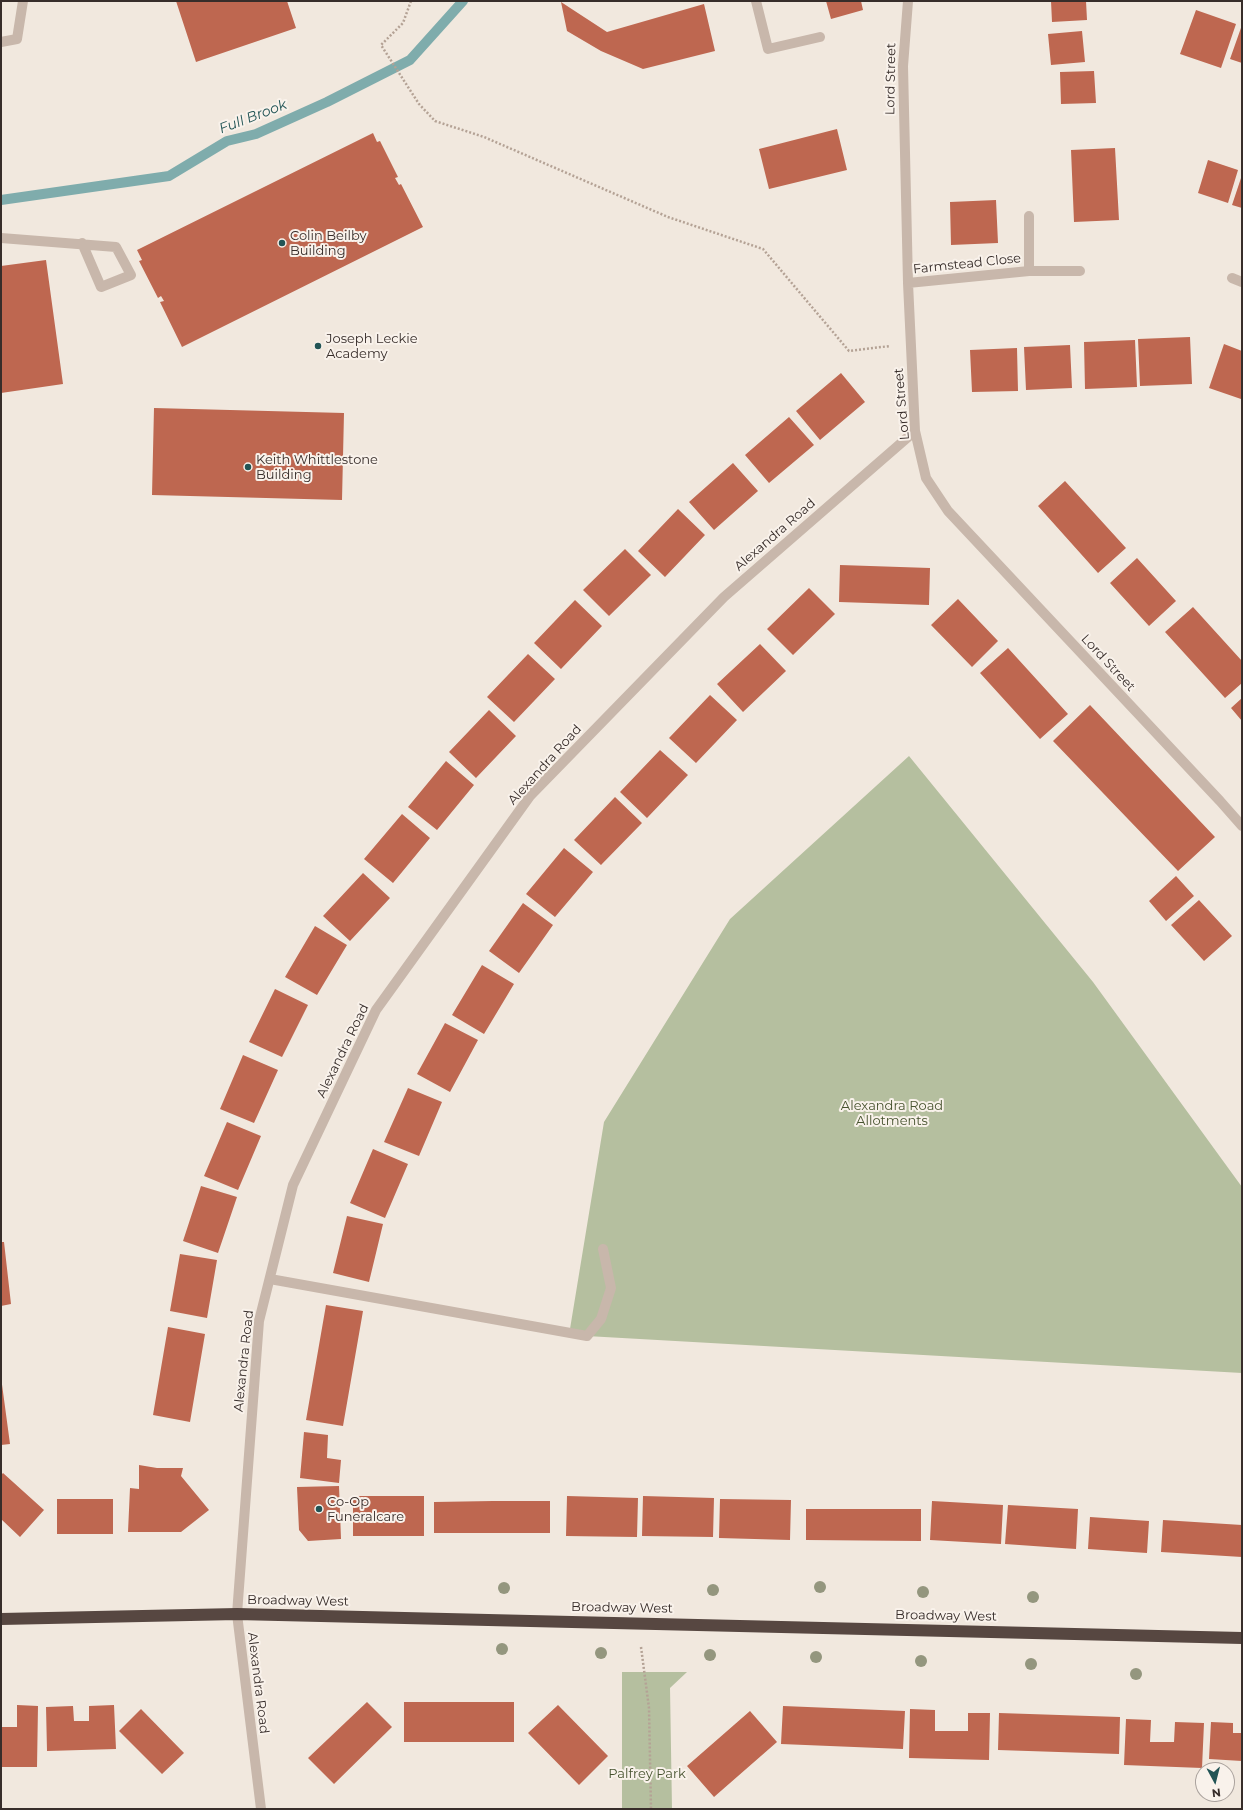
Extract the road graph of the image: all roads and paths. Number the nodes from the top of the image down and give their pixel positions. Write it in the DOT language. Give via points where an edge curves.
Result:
graph roads {
  1 [pos="23,1"];
  2 [pos="411,1"];
  3 [pos="756,1"];
  4 [pos="908,1"];
  5 [pos="820,37"];
  6 [pos="1,42"];
  7 [pos="1029,216"];
  8 [pos="1,238"];
  9 [pos="82,243"];
  10 [pos="1029,271"];
  11 [pos="1080,272"];
  12 [pos="1232,278"];
  13 [pos="1242,282"];
  14 [pos="908,284"];
  15 [pos="910,343"];
  16 [pos="915,431"];
  17 [pos="1242,826"];
  18 [pos="603,1249"];
  19 [pos="270,1279"];
  20 [pos="236,1614"];
  21 [pos="1,1619"];
  22 [pos="638,1622"];
  23 [pos="1242,1638"];
  24 [pos="261,1809"];
  25 [pos="651,1809"];
  1 -- 6 [label="street" via="17,39"];
  2 -- 15 [label="path" via="403,23 381,45 419,104 435,121 484,137 668,217 763,250 849,351"];
  3 -- 5 [label="street" via="768,49"];
  4 -- 14 [label="street, Lord Street" via="903,66"];
  7 -- 10 [label="street, Farmstead Close"];
  8 -- 9 [label="street"];
  9 -- 9 [label="street" via="100,287 131,275 116,247"];
  10 -- 11 [label="street, Farmstead Close"];
  10 -- 14 [label="street, Farmstead Close"];
  12 -- 13 [label="street"];
  14 -- 15 [label="street, Lord Street"];
  15 -- 16 [label="street, Lord Street"];
  16 -- 17 [label="street, Lord Street" via="926,478 948,511"];
  16 -- 19 [label="street, Alexandra Road" via="724,597 530,796 376,1010 294,1185"];
  18 -- 19 [label="street" via="611,1288 601,1319 587,1336"];
  19 -- 20 [label="street, Alexandra Road" via="259,1321"];
  20 -- 21 [label="highway, Broadway West"];
  20 -- 22 [label="highway, Broadway West"];
  20 -- 24 [label="street, Alexandra Road"];
  22 -- 23 [label="highway, Broadway West"];
  22 -- 25 [label="path" via="649,1708"];
}
